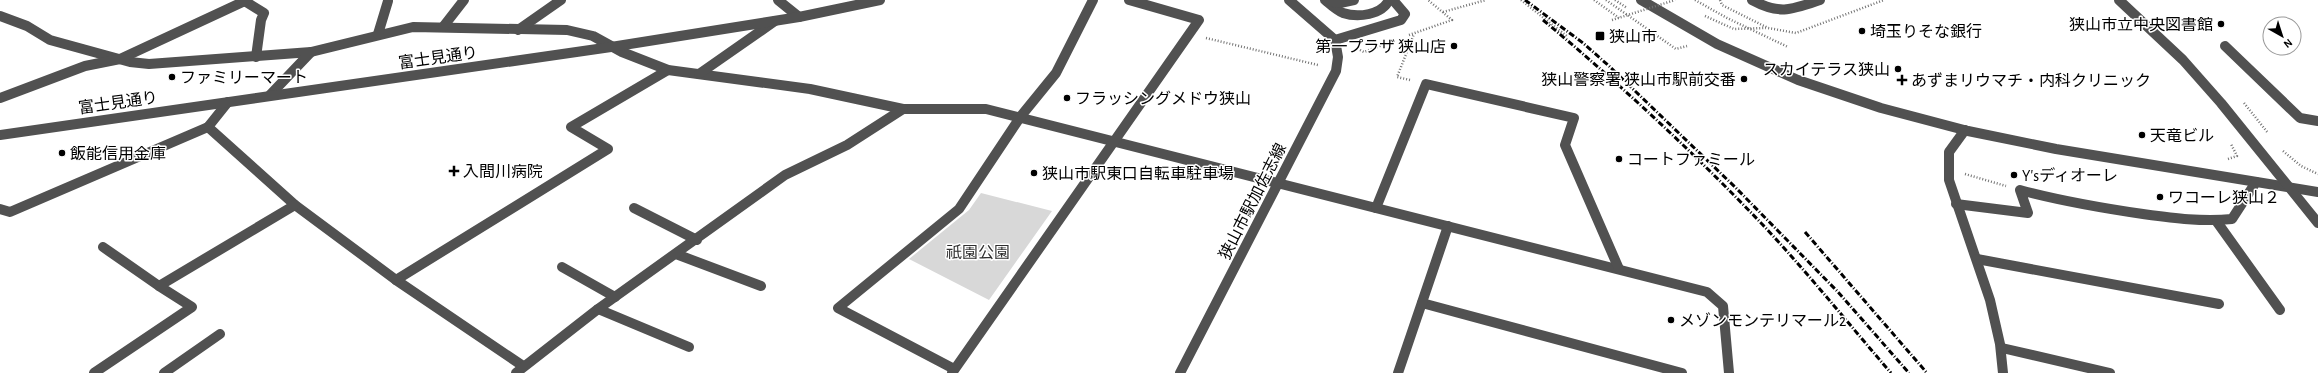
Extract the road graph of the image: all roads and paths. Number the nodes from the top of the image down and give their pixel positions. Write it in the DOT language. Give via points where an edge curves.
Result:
graph roads {
  1 [pos="245,0"];
  2 [pos="464,0"];
  3 [pos="561,0"];
  4 [pos="778,0"];
  5 [pos="880,0"];
  6 [pos="1093,0"];
  7 [pos="1129,0"];
  8 [pos="1289,0"];
  9 [pos="1326,0"];
  10 [pos="1354,0"];
  11 [pos="1389,0"];
  12 [pos="1393,0"];
  13 [pos="1486,0"];
  14 [pos="1521,0"];
  15 [pos="1594,0"];
  16 [pos="1606,0"];
  17 [pos="1667,0"];
  18 [pos="1675,0"];
  19 [pos="1695,0"];
  20 [pos="1755,0"];
  21 [pos="1820,0"];
  22 [pos="2119,0"];
  23 [pos="388,1"];
  24 [pos="1646,2"];
  25 [pos="1674,6"];
  26 [pos="1443,12"];
  27 [pos="1627,15"];
  28 [pos="0,16"];
  29 [pos="799,17"];
  30 [pos="1619,18"];
  31 [pos="775,20"];
  32 [pos="1612,20"];
  33 [pos="443,27"];
  34 [pos="1768,28"];
  35 [pos="1734,29"];
  36 [pos="518,30"];
  37 [pos="378,34"];
  38 [pos="1189,34"];
  39 [pos="1414,34"];
  40 [pos="1568,37"];
  41 [pos="1335,40"];
  42 [pos="1689,45"];
  43 [pos="2225,46"];
  44 [pos="611,47"];
  45 [pos="1788,47"];
  46 [pos="311,52"];
  47 [pos="256,57"];
  48 [pos="120,59"];
  49 [pos="1318,65"];
  50 [pos="668,70"];
  51 [pos="699,74"];
  52 [pos="1426,84"];
  53 [pos="270,96"];
  54 [pos="0,98"];
  55 [pos="228,102"];
  56 [pos="903,109"];
  57 [pos="1021,116"];
  58 [pos="2318,121"];
  59 [pos="208,127"];
  60 [pos="1965,130"];
  61 [pos="0,135"];
  62 [pos="1116,141"];
  63 [pos="2230,142"];
  64 [pos="2223,160"];
  65 [pos="1947,169"];
  66 [pos="1279,182"];
  67 [pos="2256,182"];
  68 [pos="2290,188"];
  69 [pos="2020,190"];
  70 [pos="2318,192"];
  71 [pos="1956,204"];
  72 [pos="295,205"];
  73 [pos="634,208"];
  74 [pos="1376,208"];
  75 [pos="0,209"];
  76 [pos="2217,222"];
  77 [pos="2318,223"];
  78 [pos="1448,226"];
  79 [pos="697,240"];
  80 [pos="103,247"];
  81 [pos="676,254"];
  82 [pos="1977,259"];
  83 [pos="562,267"];
  84 [pos="1619,269"];
  85 [pos="396,280"];
  86 [pos="159,286"];
  87 [pos="761,286"];
  88 [pos="615,297"];
  89 [pos="1422,302"];
  90 [pos="2219,304"];
  91 [pos="598,309"];
  92 [pos="2280,310"];
  93 [pos="220,334"];
  94 [pos="689,347"];
  95 [pos="2002,348"];
  96 [pos="520,369"];
  97 [pos="953,371"];
  98 [pos="94,373"];
  99 [pos="164,373"];
  100 [pos="1180,373"];
  101 [pos="1398,373"];
  102 [pos="1682,373"];
  103 [pos="1729,373"];
  104 [pos="2003,373"];
  105 [pos="2110,373"];
  1 -- 47 [label="street" via="264,13 260,20"];
  1 -- 48 [label="street"];
  2 -- 33 [label="street"];
  3 -- 36 [label="street"];
  4 -- 29 [label="street"];
  5 -- 29 [label="street, 富士見通り"];
  6 -- 57 [label="street" via="1056,73"];
  7 -- 38 [label="street" via="1199,20"];
  8 -- 41 [label="street"];
  9 -- 10 [label="street" via="1340,3"];
  9 -- 11 [label="street" via="1343,12 1360,14 1381,9 1387,6"];
  12 -- 41 [label="street" via="1405,14 1401,20"];
  13 -- 26 [label="path"];
  14 -- 40 [label="path"];
  15 -- 30 [label="path"];
  16 -- 27 [label="path"];
  17 -- 25 [label="path"];
  18 -- 27 [label="path, bridge"];
  19 -- 45 [label="path, bridge"];
  20 -- 21 [label="street" via="1765,8 1781,13"];
  22 -- 68 [label="street" via="2183,60"];
  23 -- 37 [label="street"];
  24 -- 60 [label="street" via="1720,45 1804,82"];
  27 -- 30 [label="path, bridge"];
  27 -- 42 [label="path" via="1676,49"];
  28 -- 48 [label="street" via="27,26 50,40"];
  29 -- 31 [label="street, 富士見通り"];
  30 -- 32 [label="path, bridge"];
  31 -- 44 [label="street, 富士見通り"];
  31 -- 51 [label="street" via="763,31"];
  33 -- 36 [label="street"];
  33 -- 37 [label="street" via="413,27"];
  34 -- 35 [label="path"];
  36 -- 44 [label="street" via="567,30 593,36"];
  37 -- 46 [label="street"];
  38 -- 49 [label="path"];
  38 -- 62 [label="street"];
  39 -- 52 [label="path" via="1397,77"];
  41 -- 66 [label="street, 狭山市駅加佐志線" via="1338,57 1336,71"];
  43 -- 58 [label="street" via="2300,118"];
  44 -- 50 [label="street"];
  44 -- 53 [label="street, 富士見通り"];
  46 -- 47 [label="street"];
  46 -- 53 [label="street"];
  47 -- 48 [label="street" via="149,64"];
  48 -- 54 [label="street" via="85,66"];
  50 -- 51 [label="street"];
  50 -- 85 [label="street" via="571,127 608,149"];
  51 -- 56 [label="street" via="810,89"];
  52 -- 74 [label="street"];
  52 -- 84 [label="street" via="1574,118 1565,145"];
  53 -- 55 [label="street, 富士見通り"];
  55 -- 59 [label="street"];
  55 -- 61 [label="street, 富士見通り"];
  56 -- 57 [label="street" via="986,108"];
  56 -- 79 [label="street" via="847,145 785,176"];
  57 -- 62 [label="street"];
  57 -- 97 [label="street" via="958,209 838,308"];
  59 -- 72 [label="street"];
  59 -- 75 [label="street" via="10,212"];
  60 -- 65 [label="street" via="1948,153"];
  60 -- 67 [label="street" via="2059,149"];
  62 -- 66 [label="street"];
  62 -- 97 [label="street"];
  63 -- 64 [label="path" via="2237,156"];
  65 -- 69 [label="path"];
  65 -- 71 [label="street"];
  66 -- 74 [label="street"];
  66 -- 100 [label="street, 狭山市駅加佐志線"];
  67 -- 68 [label="street"];
  67 -- 76 [label="street" via="2232,219"];
  68 -- 70 [label="street"];
  68 -- 77 [label="street"];
  69 -- 71 [label="street" via="2028,214"];
  69 -- 76 [label="street" via="2058,201 2194,221"];
  71 -- 82 [label="street"];
  72 -- 85 [label="street"];
  72 -- 86 [label="street"];
  73 -- 79 [label="street"];
  74 -- 78 [label="street"];
  76 -- 92 [label="street"];
  78 -- 84 [label="street"];
  78 -- 89 [label="street"];
  79 -- 81 [label="street"];
  80 -- 86 [label="street"];
  81 -- 87 [label="street"];
  81 -- 88 [label="street"];
  82 -- 90 [label="street"];
  82 -- 95 [label="street"];
  83 -- 88 [label="street"];
  84 -- 103 [label="street" via="1699,289 1720,301 1723,306"];
  85 -- 96 [label="street"];
  86 -- 98 [label="street" via="192,307"];
  88 -- 91 [label="street"];
  89 -- 101 [label="street"];
  89 -- 102 [label="street"];
  91 -- 94 [label="street"];
  91 -- 96 [label="street"];
  93 -- 99 [label="street"];
  95 -- 104 [label="street"];
  95 -- 105 [label="street"];
}
